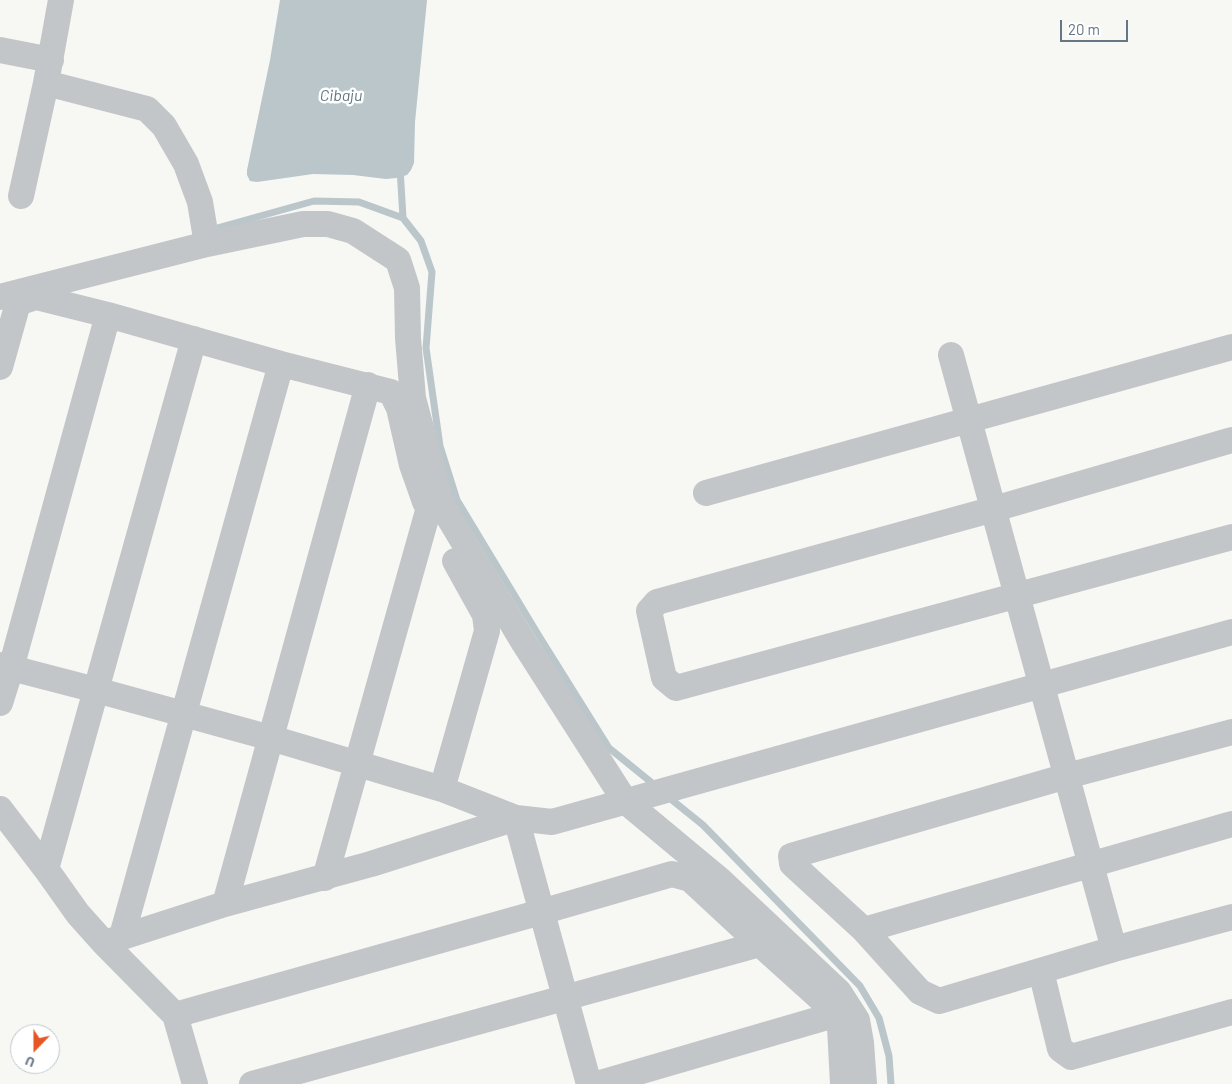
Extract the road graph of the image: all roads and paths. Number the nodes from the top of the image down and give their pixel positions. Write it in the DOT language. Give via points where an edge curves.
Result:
graph roads {
  1 [pos="61,0"];
  2 [pos="0,50"];
  3 [pos="48,71"];
  4 [pos="21,196"];
  5 [pos="206,244"];
  6 [pos="6,303"];
  7 [pos="108,315"];
  8 [pos="194,339"];
  9 [pos="1232,347"];
  10 [pos="951,355"];
  11 [pos="282,364"];
  12 [pos="0,367"];
  13 [pos="368,385"];
  14 [pos="969,421"];
  15 [pos="1232,440"];
  16 [pos="706,493"];
  17 [pos="994,509"];
  18 [pos="428,511"];
  19 [pos="1232,536"];
  20 [pos="1017,595"];
  21 [pos="1232,632"];
  22 [pos="5,667"];
  23 [pos="1042,685"];
  24 [pos="96,690"];
  25 [pos="0,703"];
  26 [pos="184,714"];
  27 [pos="1232,732"];
  28 [pos="271,738"];
  29 [pos="357,764"];
  30 [pos="1067,776"];
  31 [pos="442,789"];
  32 [pos="633,799"];
  33 [pos="0,809"];
  34 [pos="516,818"];
  35 [pos="1232,824"];
  36 [pos="1091,865"];
  37 [pos="46,869"];
  38 [pos="325,878"];
  39 [pos="225,904"];
  40 [pos="542,912"];
  41 [pos="1232,917"];
  42 [pos="864,930"];
  43 [pos="113,939"];
  44 [pos="760,944"];
  45 [pos="1114,949"];
  46 [pos="1041,971"];
  47 [pos="566,998"];
  48 [pos="1232,1012"];
  49 [pos="176,1015"];
  50 [pos="834,1015"];
  51 [pos="195,1084"];
  52 [pos="252,1084"];
  53 [pos="589,1084"];
  54 [pos="597,1084"];
  55 [pos="843,1084"];
  56 [pos="864,1084"];
  1 -- 3 [label="street"];
  2 -- 3 [label="street"];
  3 -- 4 [label="street"];
  3 -- 5 [label="street" via="147,109 164,126 186,164 200,202"];
  5 -- 6 [label="street"];
  5 -- 32 [label="street" via="303,224 328,224 353,231 398,260 407,288 414,398 442,506 524,643"];
  6 -- 7 [label="street" via="36,297"];
  6 -- 12 [label="street"];
  7 -- 8 [label="street"];
  7 -- 22 [label="street"];
  8 -- 11 [label="street"];
  8 -- 24 [label="street"];
  9 -- 14 [label="street"];
  10 -- 14 [label="street"];
  11 -- 13 [label="street"];
  11 -- 26 [label="street"];
  13 -- 18 [label="street" via="391,392 400,408 412,465"];
  13 -- 28 [label="street"];
  14 -- 16 [label="street"];
  14 -- 17 [label="street"];
  15 -- 17 [label="street"];
  17 -- 20 [label="street"];
  17 -- 20 [label="street" via="657,602 648,611 664,678 676,688"];
  18 -- 29 [label="street"];
  18 -- 31 [label="street" via="484,616 487,631"];
  19 -- 20 [label="street"];
  20 -- 23 [label="street"];
  21 -- 23 [label="street"];
  22 -- 24 [label="street"];
  22 -- 25 [label="street"];
  23 -- 30 [label="street"];
  23 -- 32 [label="street"];
  24 -- 26 [label="street"];
  24 -- 37 [label="street"];
  26 -- 28 [label="street"];
  26 -- 43 [label="street"];
  27 -- 30 [label="street"];
  28 -- 29 [label="street"];
  28 -- 39 [label="street"];
  29 -- 31 [label="street"];
  29 -- 38 [label="street"];
  30 -- 36 [label="street"];
  30 -- 42 [label="street" via="791,856 792,864"];
  31 -- 34 [label="street"];
  32 -- 34 [label="street" via="552,822"];
  32 -- 56 [label="street" via="839,992 857,1020"];
  33 -- 37 [label="street"];
  34 -- 38 [label="street"];
  34 -- 40 [label="street"];
  35 -- 36 [label="street"];
  36 -- 42 [label="street"];
  36 -- 45 [label="street"];
  37 -- 43 [label="street" via="78,914"];
  38 -- 39 [label="street"];
  39 -- 43 [label="street"];
  40 -- 44 [label="street" via="672,874 690,879"];
  40 -- 47 [label="street"];
  40 -- 49 [label="street"];
  41 -- 45 [label="street"];
  42 -- 46 [label="street" via="920,992 939,1001"];
  43 -- 49 [label="street"];
  44 -- 47 [label="street"];
  44 -- 50 [label="street"];
  45 -- 46 [label="street"];
  46 -- 48 [label="street" via="1060,1049 1071,1058"];
  47 -- 52 [label="street"];
  47 -- 53 [label="street"];
  49 -- 51 [label="street"];
  50 -- 54 [label="street"];
  50 -- 55 [label="street" via="840,1028"];
}
